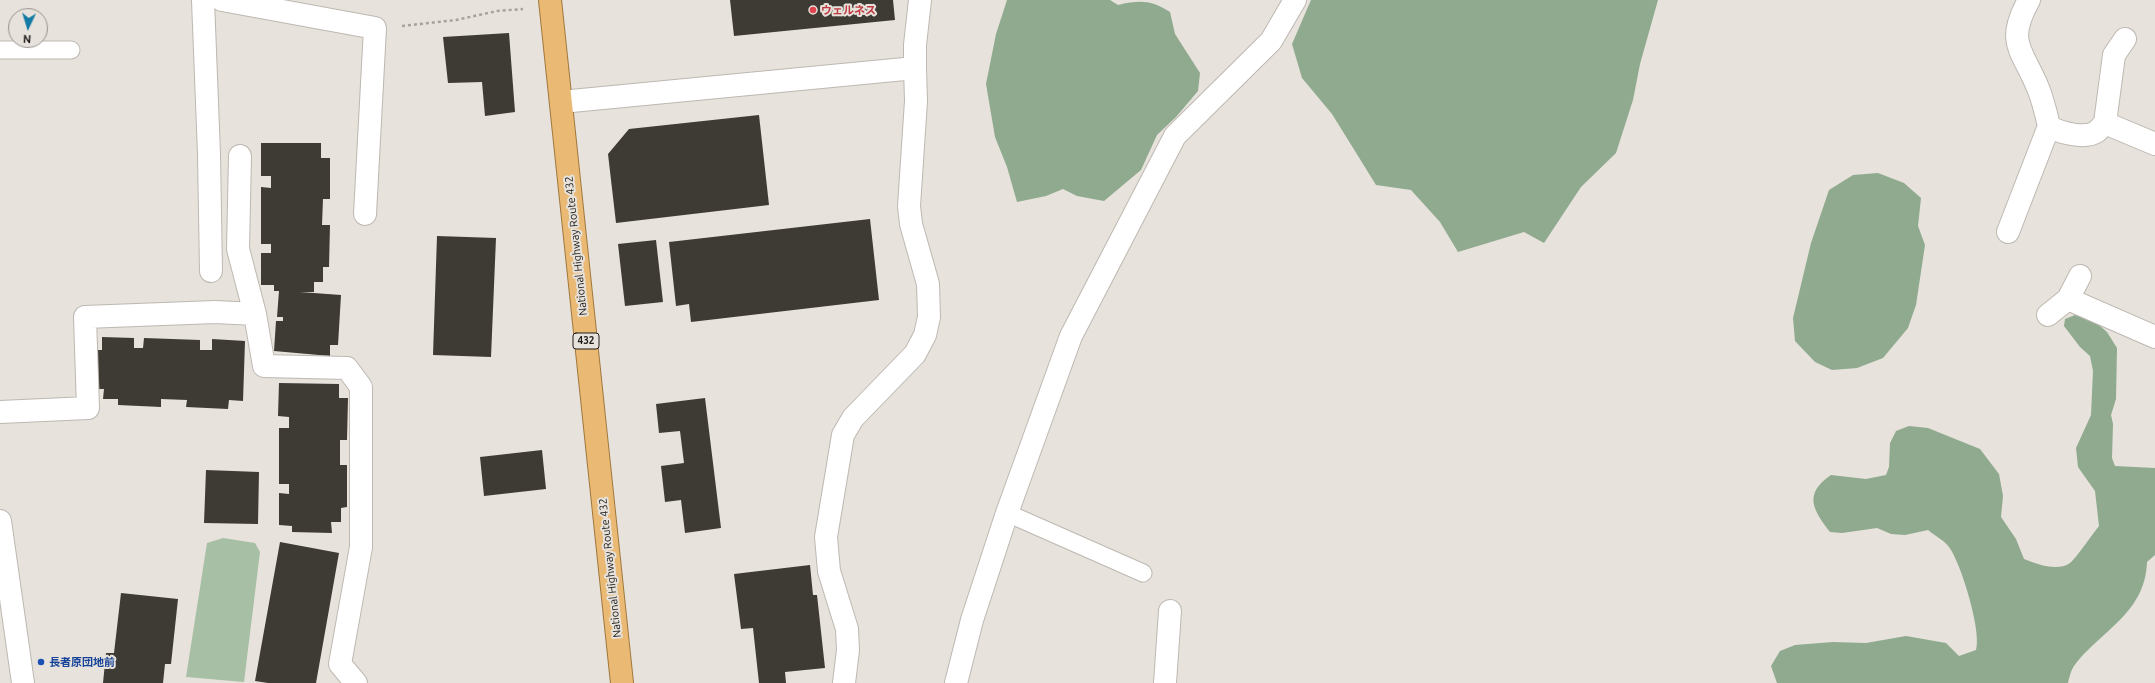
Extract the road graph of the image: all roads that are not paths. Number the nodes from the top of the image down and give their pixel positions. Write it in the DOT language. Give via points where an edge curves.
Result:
graph roads {
  1 [pos="203,0"];
  2 [pos="222,0"];
  3 [pos="920,0"];
  4 [pos="1295,0"];
  5 [pos="2029,0"];
  6 [pos="550,4"];
  7 [pos="2125,39"];
  8 [pos="0,50"];
  9 [pos="71,50"];
  10 [pos="915,68"];
  11 [pos="561,102"];
  12 [pos="2105,123"];
  13 [pos="2049,126"];
  14 [pos="2155,144"];
  15 [pos="240,156"];
  16 [pos="365,214"];
  17 [pos="2008,232"];
  18 [pos="211,271"];
  19 [pos="2080,276"];
  20 [pos="2068,299"];
  21 [pos="255,314"];
  22 [pos="2048,315"];
  23 [pos="2155,337"];
  24 [pos="0,412"];
  25 [pos="1007,512"];
  26 [pos="0,521"];
  27 [pos="1143,573"];
  28 [pos="1170,611"];
  29 [pos="23,683"];
  30 [pos="356,683"];
  31 [pos="622,683"];
  32 [pos="844,683"];
  33 [pos="956,683"];
  34 [pos="1165,683"];
  1 -- 18 [label="street"];
  2 -- 16 [label="street" via="375,28"];
  3 -- 10 [label="street"];
  4 -- 25 [label="street" via="1271,42 1175,136 1071,336"];
  5 -- 13 [label="street" via="2018,20 2017,35 2021,56 2038,88"];
  6 -- 11 [label="highway, National Highway Route 432 / 432"];
  7 -- 12 [label="street" via="2114,55"];
  8 -- 9 [label="lane"];
  10 -- 11 [label="street"];
  10 -- 32 [label="street" via="916,101 909,206 911,224 928,284 929,317 925,335 915,354 853,418 843,435 826,537 829,571 847,629 848,650"];
  11 -- 31 [label="highway, National Highway Route 432 / 432"];
  12 -- 13 [label="street" via="2095,133 2078,134 2055,130"];
  12 -- 14 [label="street"];
  13 -- 17 [label="street"];
  15 -- 21 [label="street" via="238,249"];
  19 -- 20 [label="street"];
  20 -- 22 [label="street"];
  20 -- 23 [label="street"];
  21 -- 24 [label="street" via="215,312 86,317 88,408"];
  21 -- 30 [label="street" via="264,366 347,368 362,387 361,547 340,664"];
  25 -- 27 [label="lane"];
  25 -- 33 [label="street" via="972,620"];
  26 -- 29 [label="street"];
  28 -- 34 [label="street"];
}
